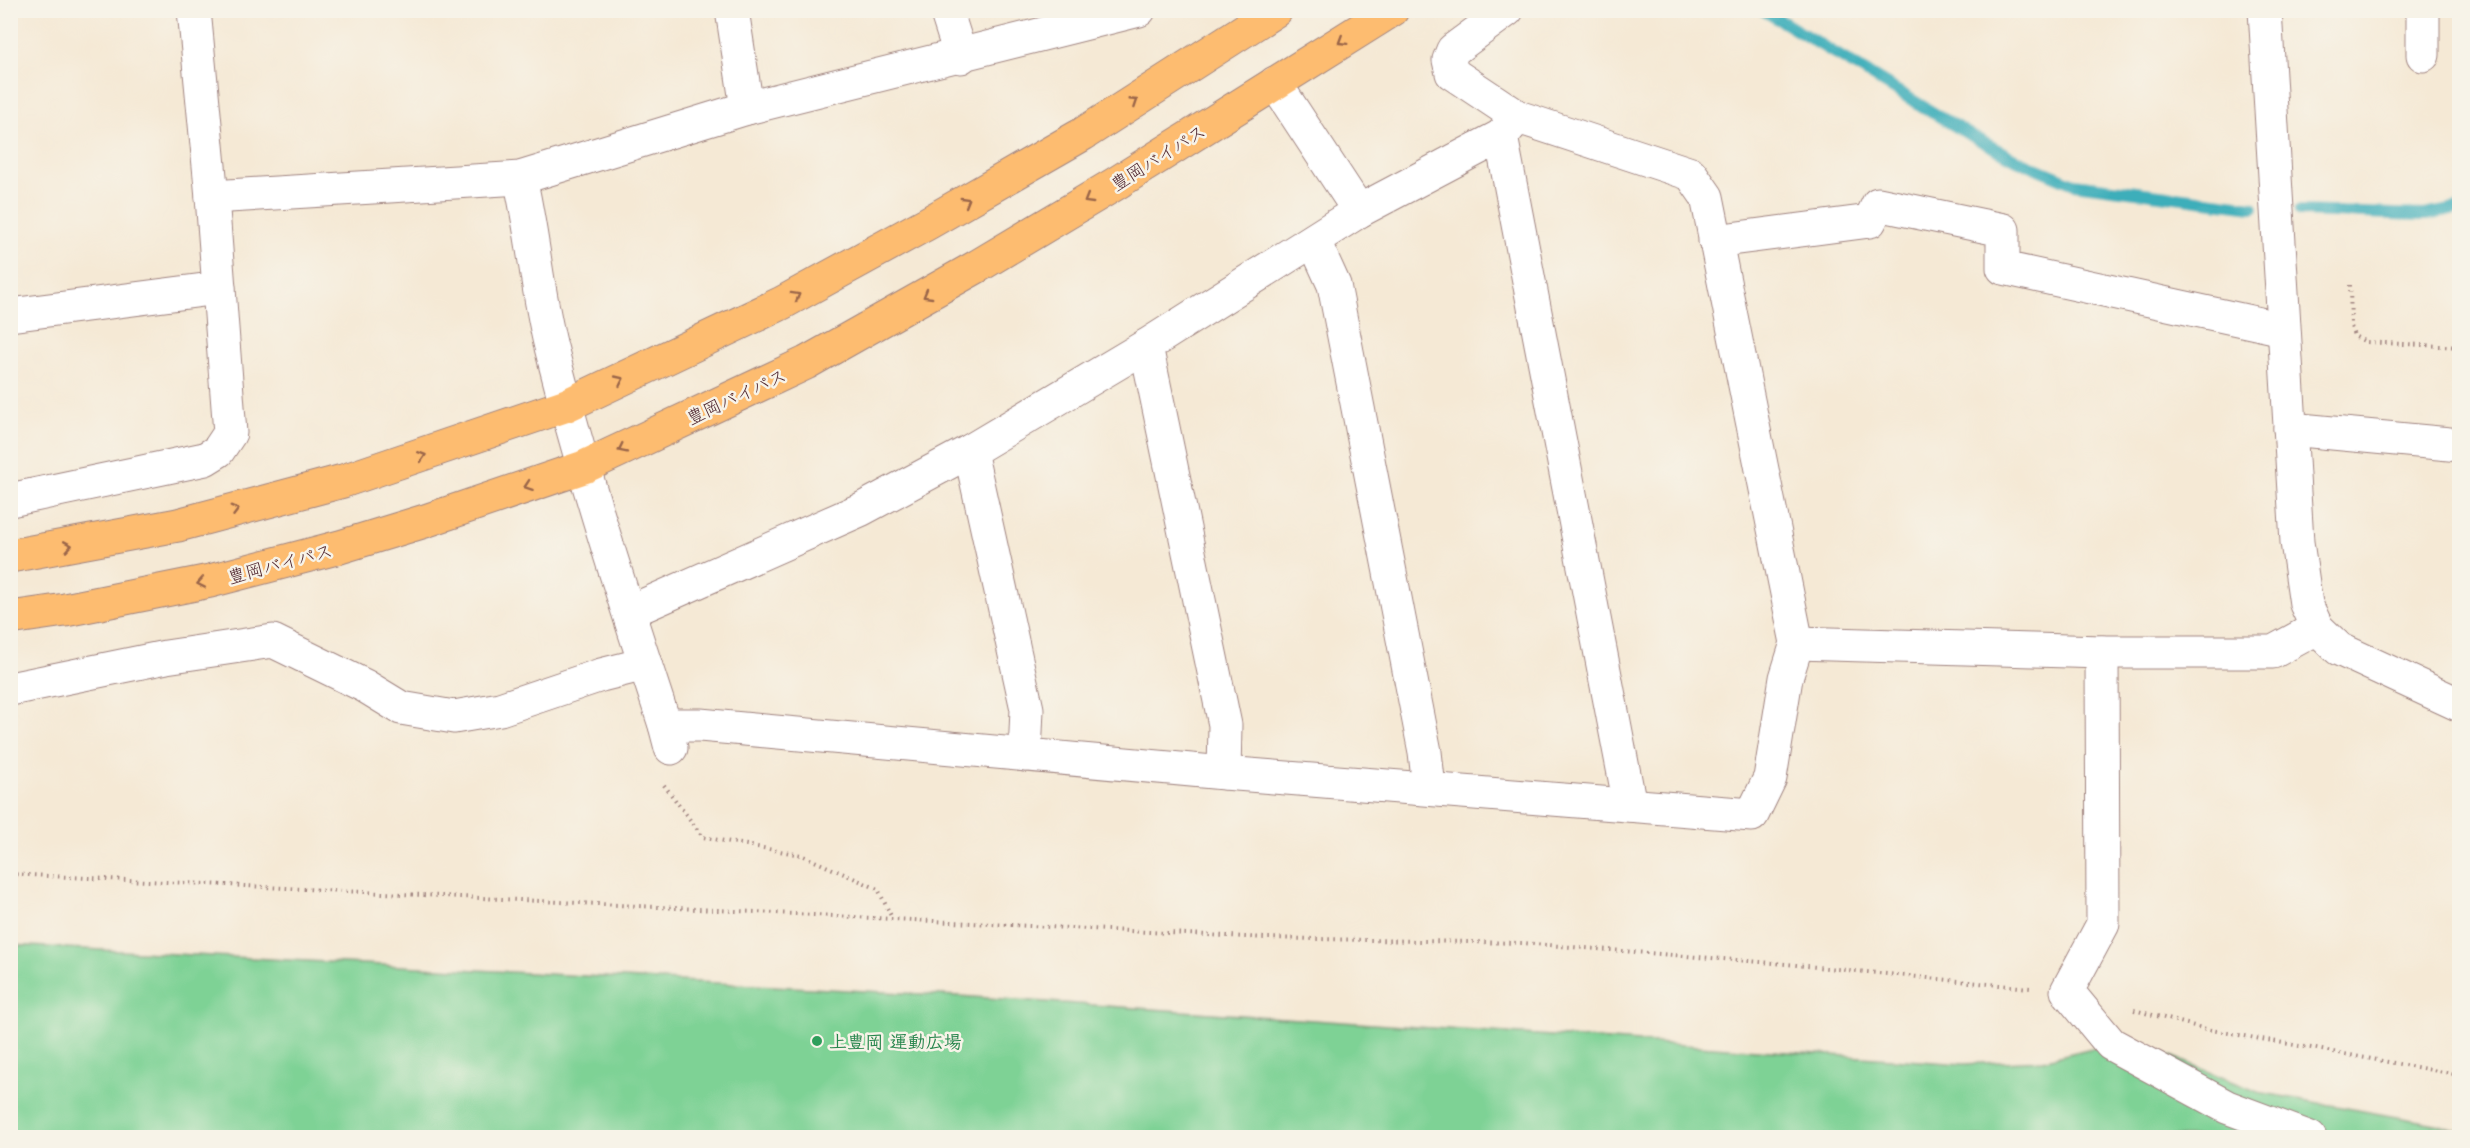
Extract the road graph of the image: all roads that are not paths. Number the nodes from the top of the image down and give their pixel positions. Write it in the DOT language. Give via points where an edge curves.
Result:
graph roads {
  1 [pos="194,10"];
  2 [pos="732,10"];
  3 [pos="946,10"];
  4 [pos="1139,10"];
  5 [pos="1276,10"];
  6 [pos="1392,10"];
  7 [pos="1507,10"];
  8 [pos="2265,10"];
  9 [pos="2423,10"];
  10 [pos="2422,55"];
  11 [pos="961,57"];
  12 [pos="1275,83"];
  13 [pos="747,108"];
  14 [pos="1509,127"];
  15 [pos="520,178"];
  16 [pos="212,197"];
  17 [pos="1359,211"];
  18 [pos="1314,241"];
  19 [pos="1715,241"];
  20 [pos="219,288"];
  21 [pos="10,315"];
  22 [pos="2283,329"];
  23 [pos="1146,346"];
  24 [pos="567,405"];
  25 [pos="2290,429"];
  26 [pos="2460,445"];
  27 [pos="969,451"];
  28 [pos="584,467"];
  29 [pos="10,500"];
  30 [pos="10,556"];
  31 [pos="629,612"];
  32 [pos="10,618"];
  33 [pos="2317,628"];
  34 [pos="1797,643"];
  35 [pos="2102,652"];
  36 [pos="645,664"];
  37 [pos="10,689"];
  38 [pos="2460,705"];
  39 [pos="1024,755"];
  40 [pos="1224,773"];
  41 [pos="1429,788"];
  42 [pos="1630,805"];
  43 [pos="2310,1137"];
  1 -- 16 [label="street"];
  2 -- 13 [label="street"];
  3 -- 11 [label="street"];
  4 -- 11 [label="street"];
  24 -- 5 [label="highway, one-way" via="782,303 928,223 1083,134"];
  6 -- 12 [label="highway, 豊岡バイパス, one-way"];
  7 -- 14 [label="street" via="1453,50 1450,67"];
  8 -- 22 [label="street"];
  9 -- 10 [label="street"];
  11 -- 13 [label="street"];
  12 -- 17 [label="street"];
  12 -- 28 [label="highway, 豊岡バイパス, one-way" via="978,266 806,363"];
  13 -- 15 [label="street"];
  14 -- 17 [label="street"];
  14 -- 19 [label="street" via="1691,174 1707,197"];
  14 -- 42 [label="street"];
  15 -- 16 [label="street"];
  15 -- 24 [label="street" via="531,222 547,330"];
  16 -- 20 [label="street"];
  17 -- 18 [label="street"];
  18 -- 23 [label="street"];
  18 -- 41 [label="street" via="1334,285"];
  19 -- 22 [label="street" via="1870,221 1878,204 2003,230 2003,268"];
  19 -- 34 [label="street"];
  20 -- 21 [label="street"];
  20 -- 29 [label="street" via="231,433 218,451 205,459"];
  22 -- 25 [label="street"];
  23 -- 27 [label="street"];
  23 -- 40 [label="street" via="1225,725"];
  24 -- 28 [label="street"];
  30 -- 24 [label="highway, one-way" via="178,525 320,488"];
  25 -- 26 [label="street"];
  25 -- 33 [label="street" via="2297,542 2306,604"];
  27 -- 31 [label="street" via="860,510"];
  27 -- 39 [label="street" via="1027,709"];
  28 -- 31 [label="street"];
  28 -- 32 [label="highway, 豊岡バイパス, one-way" via="404,528 210,581"];
  31 -- 36 [label="street"];
  33 -- 35 [label="street" via="2274,652"];
  33 -- 38 [label="street" via="2338,649"];
  34 -- 35 [label="street"];
  34 -- 42 [label="street" via="1786,678 1770,778 1752,815"];
  35 -- 43 [label="street" via="2103,924 2067,991 2111,1044 2227,1107"];
  36 -- 37 [label="street" via="500,709 454,717 401,708 273,641 166,657"];
  36 -- 39 [label="street" via="668,736 700,725"];
  39 -- 40 [label="street"];
  40 -- 41 [label="street"];
  41 -- 42 [label="street"];
}
